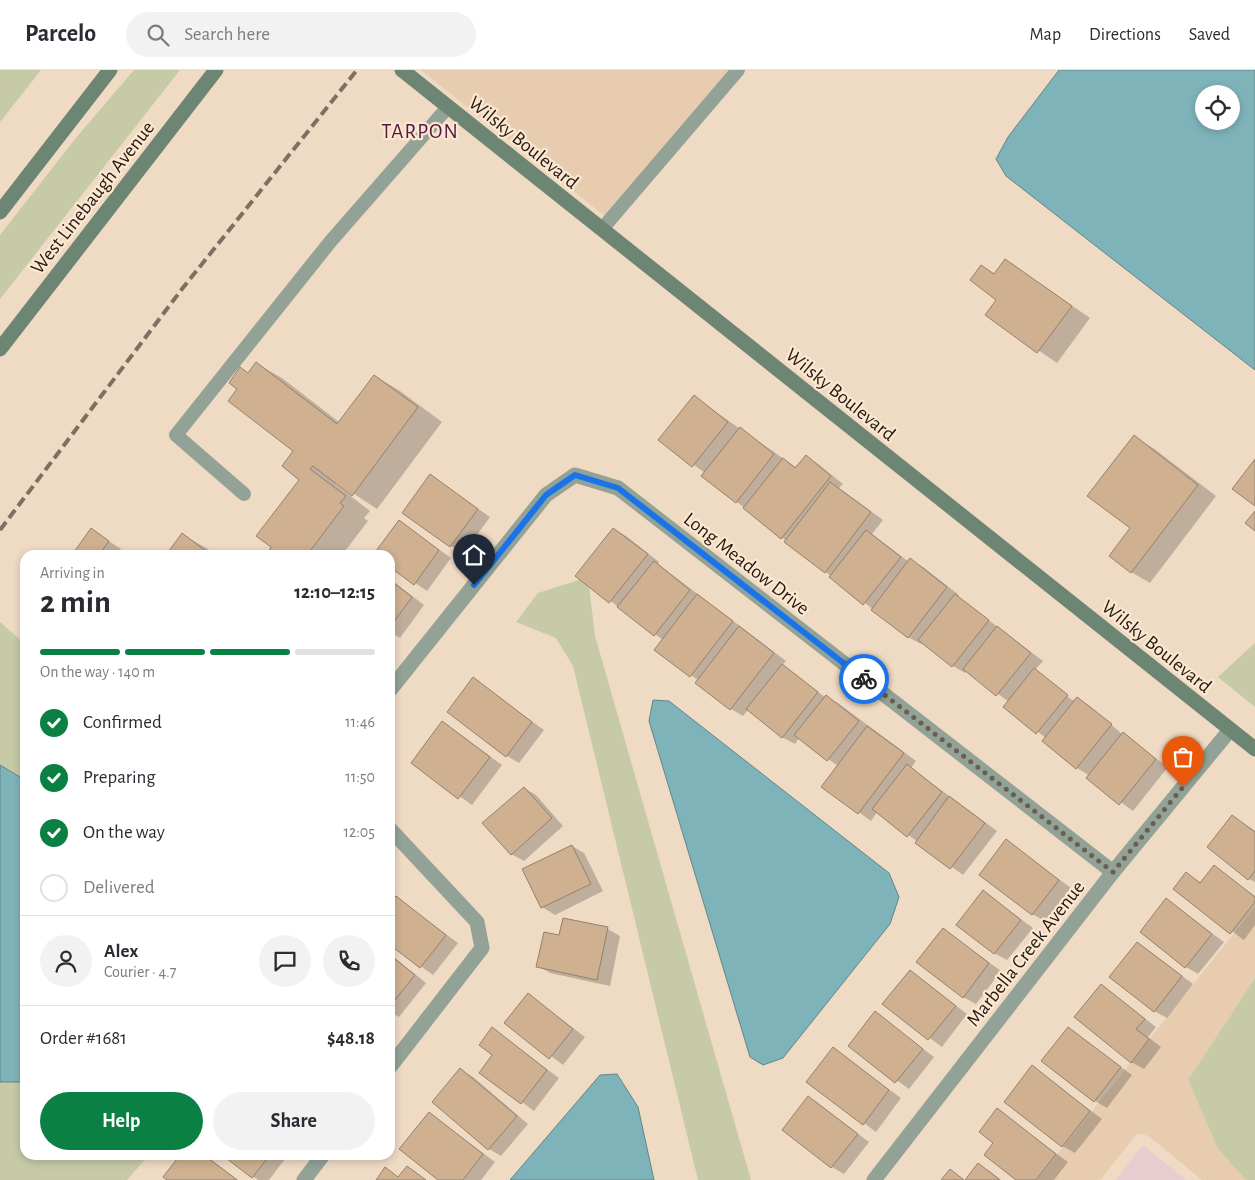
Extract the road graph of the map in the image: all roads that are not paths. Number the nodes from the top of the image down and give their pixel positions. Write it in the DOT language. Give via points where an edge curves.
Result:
graph roads {
  1 [pos="110,70"];
  2 [pos="216,70"];
  3 [pos="402,70"];
  4 [pos="738,70"];
  5 [pos="448,107"];
  6 [pos="0,212"];
  7 [pos="602,229"];
  8 [pos="0,348"];
  9 [pos="244,494"];
  10 [pos="395,684"];
  11 [pos="1230,730"];
  12 [pos="1255,749"];
  13 [pos="395,833"];
  14 [pos="1113,872"];
  15 [pos="395,1061"];
  16 [pos="319,1160"];
  17 [pos="304,1180"];
  18 [pos="874,1180"];
  1 -- 6 [label="main road"];
  2 -- 8 [label="main road, West Linebaugh Avenue"];
  3 -- 5 [label="main road, Wilsky Boulevard"];
  4 -- 7 [label="lane"];
  5 -- 7 [label="main road, Wilsky Boulevard"];
  5 -- 9 [label="lane" via="330,242 176,435"];
  7 -- 11 [label="main road, Wilsky Boulevard"];
  10 -- 14 [label="street, Long Meadow Drive" via="546,495 575,475 618,488"];
  11 -- 12 [label="main road, Wilsky Boulevard"];
  11 -- 14 [label="street, Marbella Creek Avenue"];
  13 -- 15 [label="street" via="477,922 482,948"];
  14 -- 18 [label="street, Marbella Creek Avenue"];
  16 -- 17 [label="street"];
}
